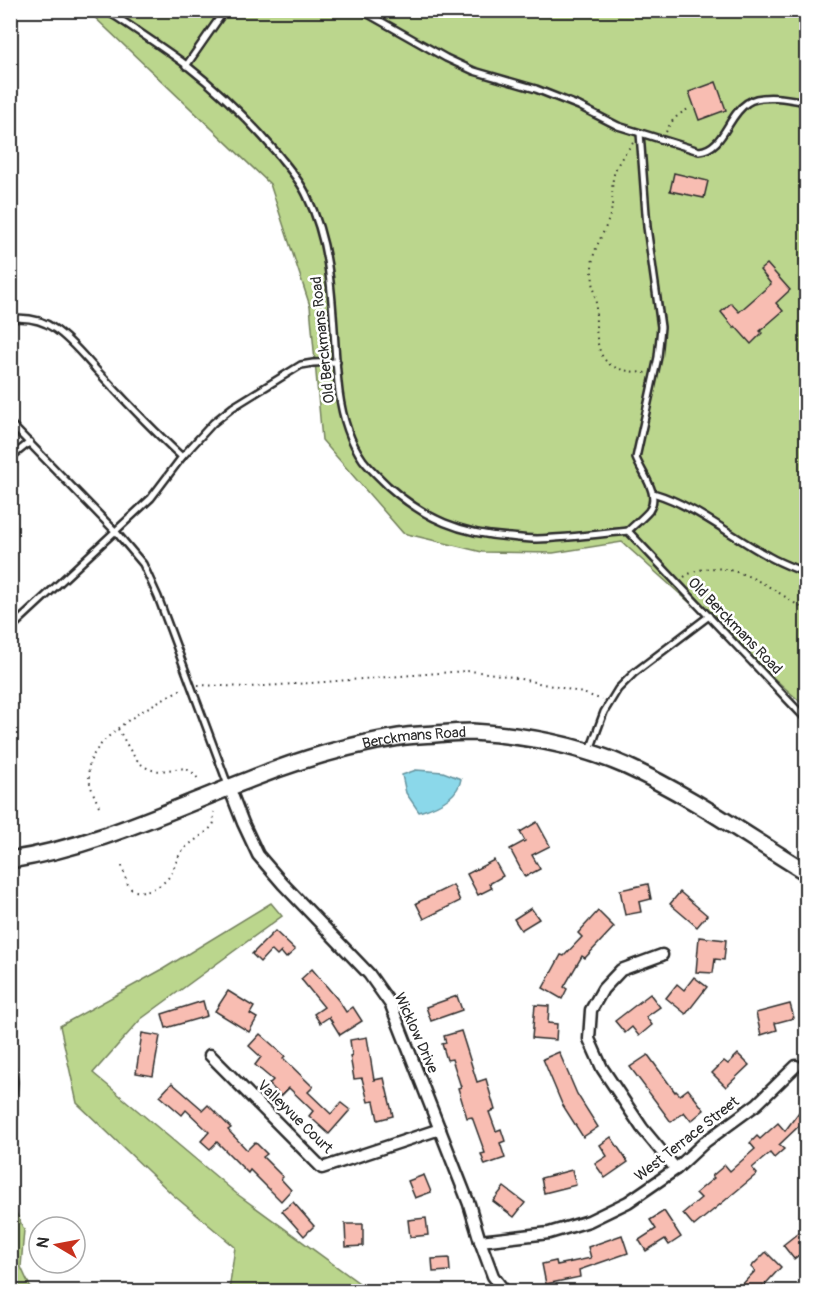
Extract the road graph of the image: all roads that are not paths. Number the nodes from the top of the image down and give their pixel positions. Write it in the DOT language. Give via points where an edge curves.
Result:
graph roads {
  1 [pos="106,10"];
  2 [pos="225,10"];
  3 [pos="360,10"];
  4 [pos="186,66"];
  5 [pos="807,102"];
  6 [pos="640,133"];
  7 [pos="10,319"];
  8 [pos="337,362"];
  9 [pos="10,423"];
  10 [pos="30,442"];
  11 [pos="182,457"];
  12 [pos="10,458"];
  13 [pos="652,493"];
  14 [pos="628,531"];
  15 [pos="116,532"];
  16 [pos="807,573"];
  17 [pos="709,616"];
  18 [pos="10,629"];
  19 [pos="807,719"];
  20 [pos="590,753"];
  21 [pos="229,787"];
  22 [pos="10,860"];
  23 [pos="807,872"];
  24 [pos="662,955"];
  25 [pos="210,1054"];
  26 [pos="10,1058"];
  27 [pos="796,1066"];
  28 [pos="10,1119"];
  29 [pos="440,1129"];
  30 [pos="676,1169"];
  31 [pos="480,1241"];
  32 [pos="505,1292"];
  1 -- 4 [label="lane, Old Berckmans Road"];
  2 -- 4 [label="lane"];
  3 -- 6 [label="lane" via="474,71 536,89"];
  4 -- 8 [label="lane, Old Berckmans Road" via="259,132 307,195 325,252"];
  5 -- 6 [label="lane" via="778,98 750,101 732,118 718,142 705,150"];
  6 -- 13 [label="lane" via="647,227 661,327 636,458"];
  7 -- 11 [label="lane" via="32,320 54,328"];
  8 -- 11 [label="lane" via="301,365 258,390 213,423"];
  8 -- 14 [label="lane, Old Berckmans Road" via="342,412 363,460 402,498 427,515 486,536 537,539"];
  9 -- 10 [label="lane"];
  10 -- 12 [label="lane"];
  10 -- 15 [label="lane"];
  11 -- 15 [label="lane" via="151,498"];
  13 -- 14 [label="lane" via="654,500 649,510"];
  13 -- 16 [label="lane" via="702,515 768,557"];
  14 -- 17 [label="lane, Old Berckmans Road"];
  15 -- 18 [label="lane"];
  15 -- 21 [label="lane" via="143,564 158,597"];
  17 -- 19 [label="lane, Old Berckmans Road"];
  17 -- 20 [label="lane" via="618,689 608,703"];
  20 -- 21 [label="main road, Berckmans Road" via="557,744 470,732 402,736 318,755"];
  20 -- 23 [label="main road, Berckmans Road" via="626,766 690,800"];
  21 -- 22 [label="main road, Berckmans Road" via="99,838"];
  21 -- 29 [label="street, Wicklow Drive" via="258,855 369,974 391,1005"];
  24 -- 30 [label="street" via="621,969 603,989 591,1010 589,1039 602,1068 642,1128"];
  25 -- 29 [label="street, Valleyvue Court" via="322,1168"];
  26 -- 28 [label="lane" via="14,1082"];
  27 -- 30 [label="street, West Terrace Street" via="757,1104"];
  29 -- 31 [label="street, Wicklow Drive" via="470,1204"];
  30 -- 31 [label="street, West Terrace Street" via="628,1202 590,1221 549,1233"];
  31 -- 32 [label="street, Wicklow Drive" via="493,1276"];
}
